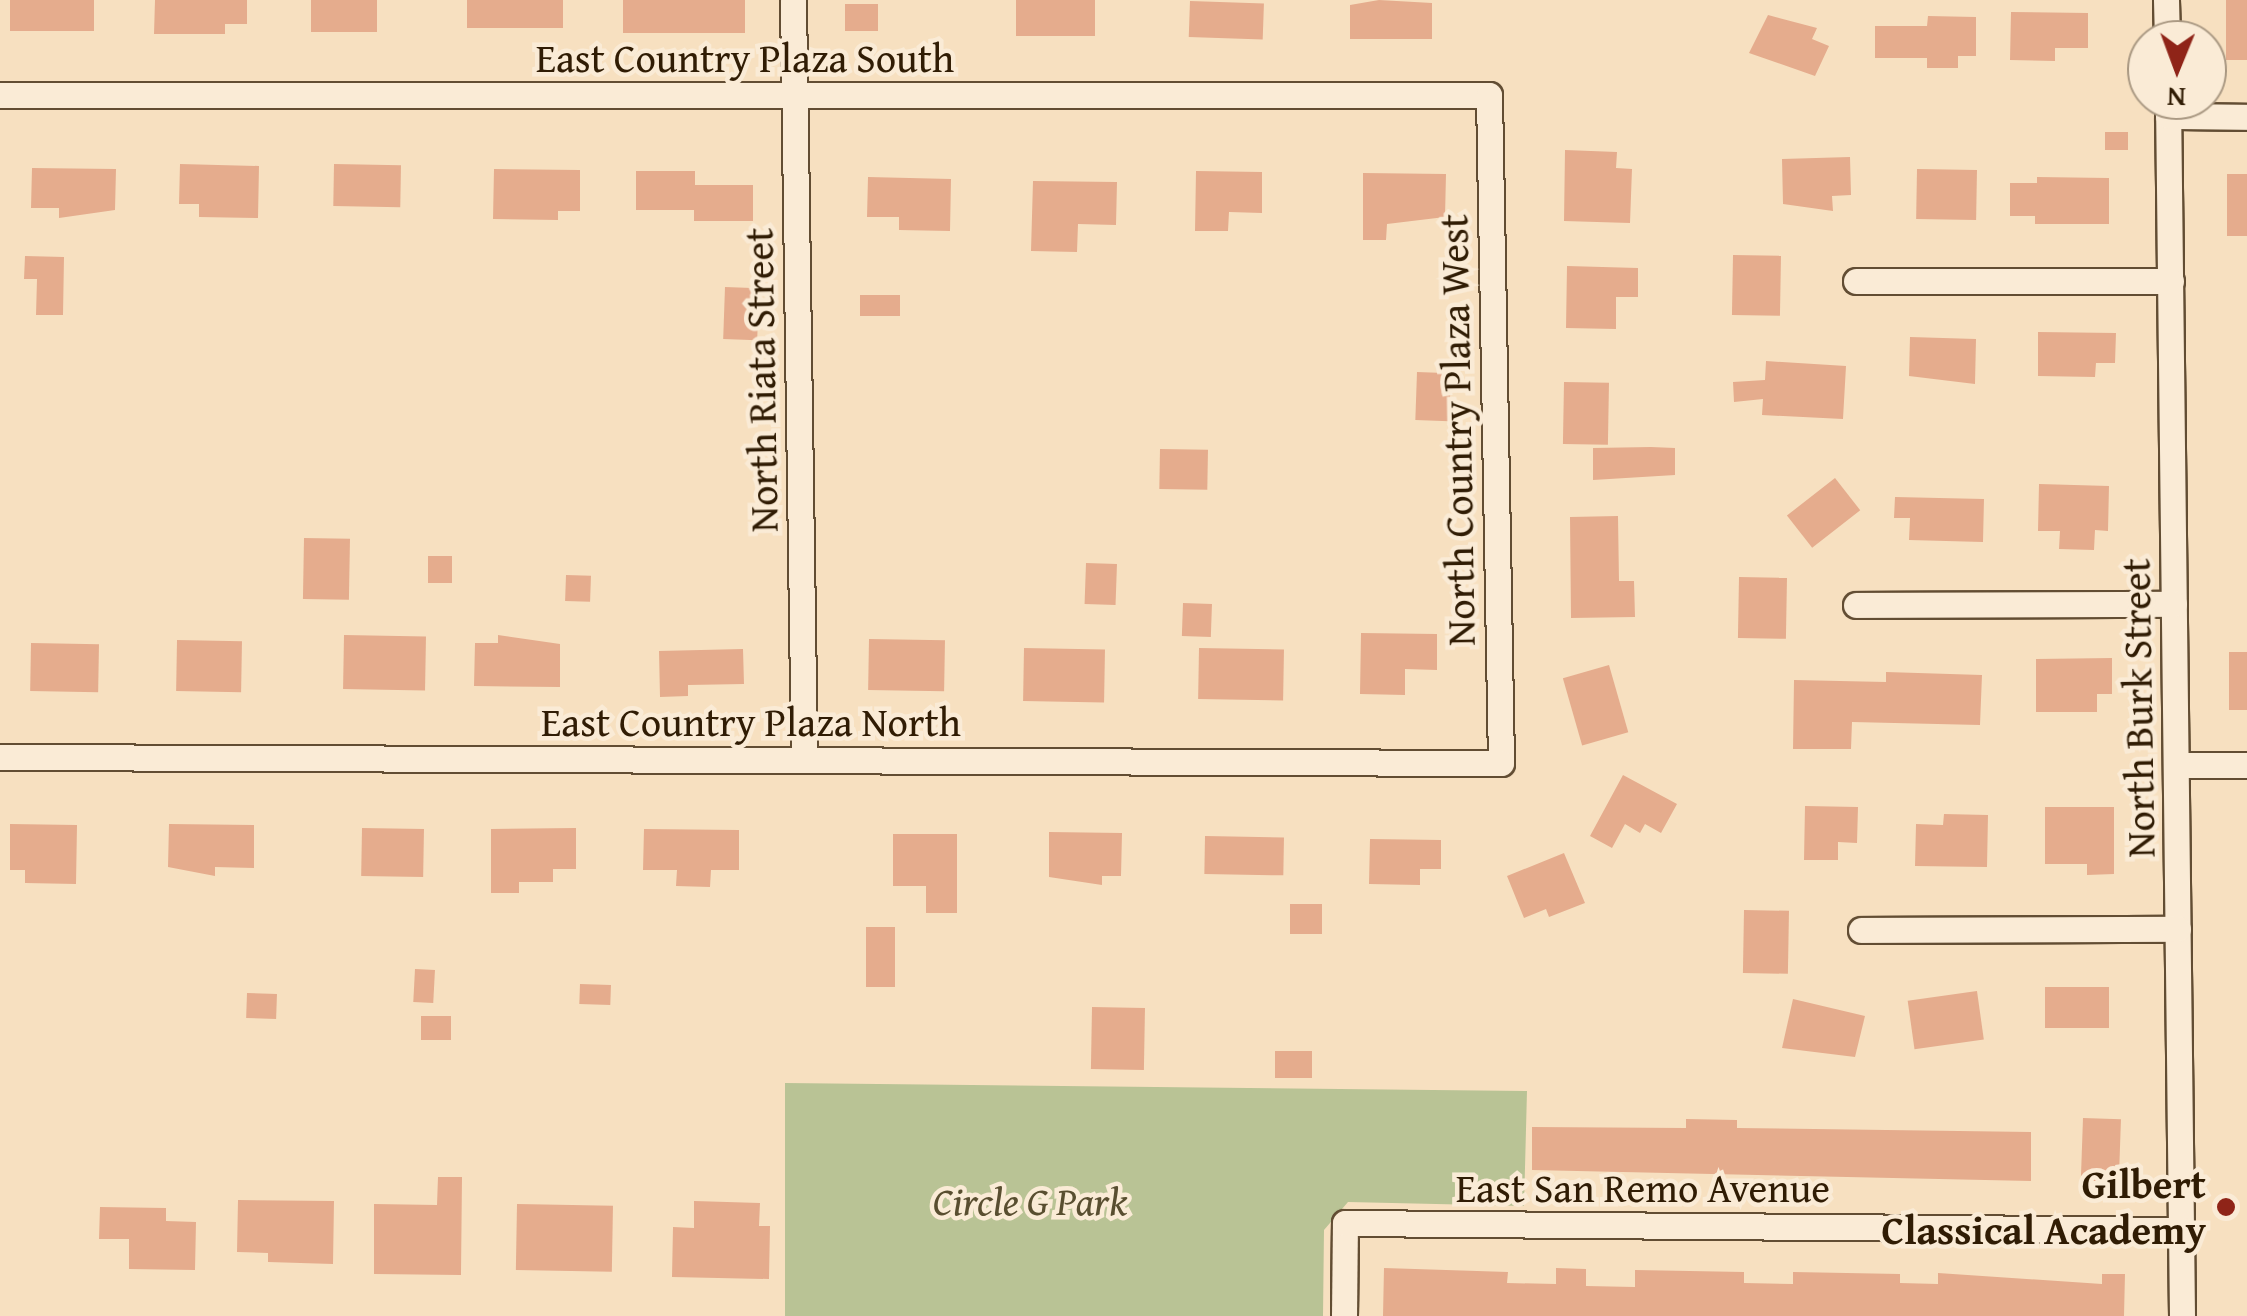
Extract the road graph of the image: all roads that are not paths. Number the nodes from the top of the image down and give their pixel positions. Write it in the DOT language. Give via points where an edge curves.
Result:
graph roads {
  1 [pos="794,0"];
  2 [pos="0,95"];
  3 [pos="794,95"];
  4 [pos="1489,96"];
  5 [pos="2168,120"];
  6 [pos="1856,281"];
  7 [pos="2171,281"];
  8 [pos="2174,604"];
  9 [pos="1856,605"];
  10 [pos="0,757"];
  11 [pos="804,760"];
  12 [pos="1501,762"];
  13 [pos="2177,765"];
  14 [pos="2247,766"];
  15 [pos="2178,928"];
  16 [pos="1861,930"];
  17 [pos="2182,1230"];
  18 [pos="1344,1316"];
  19 [pos="2182,1316"];
  1 -- 3 [label="street, North Riata Street"];
  2 -- 3 [label="street, East Country Plaza South"];
  3 -- 4 [label="street, East Country Plaza South"];
  3 -- 11 [label="street, North Riata Street"];
  4 -- 12 [label="street, North Country Plaza West"];
  5 -- 7 [label="street, North Burk Street"];
  6 -- 7 [label="street"];
  7 -- 8 [label="street, North Burk Street"];
  8 -- 9 [label="street"];
  8 -- 13 [label="street, North Burk Street"];
  10 -- 11 [label="street, East Country Plaza North"];
  11 -- 12 [label="street, East Country Plaza North"];
  13 -- 14 [label="street"];
  13 -- 15 [label="street, North Burk Street"];
  15 -- 16 [label="street"];
  15 -- 17 [label="street, North Burk Street"];
  17 -- 18 [label="street, East San Remo Avenue" via="1345,1224"];
  17 -- 19 [label="street, North Burk Street"];
}
